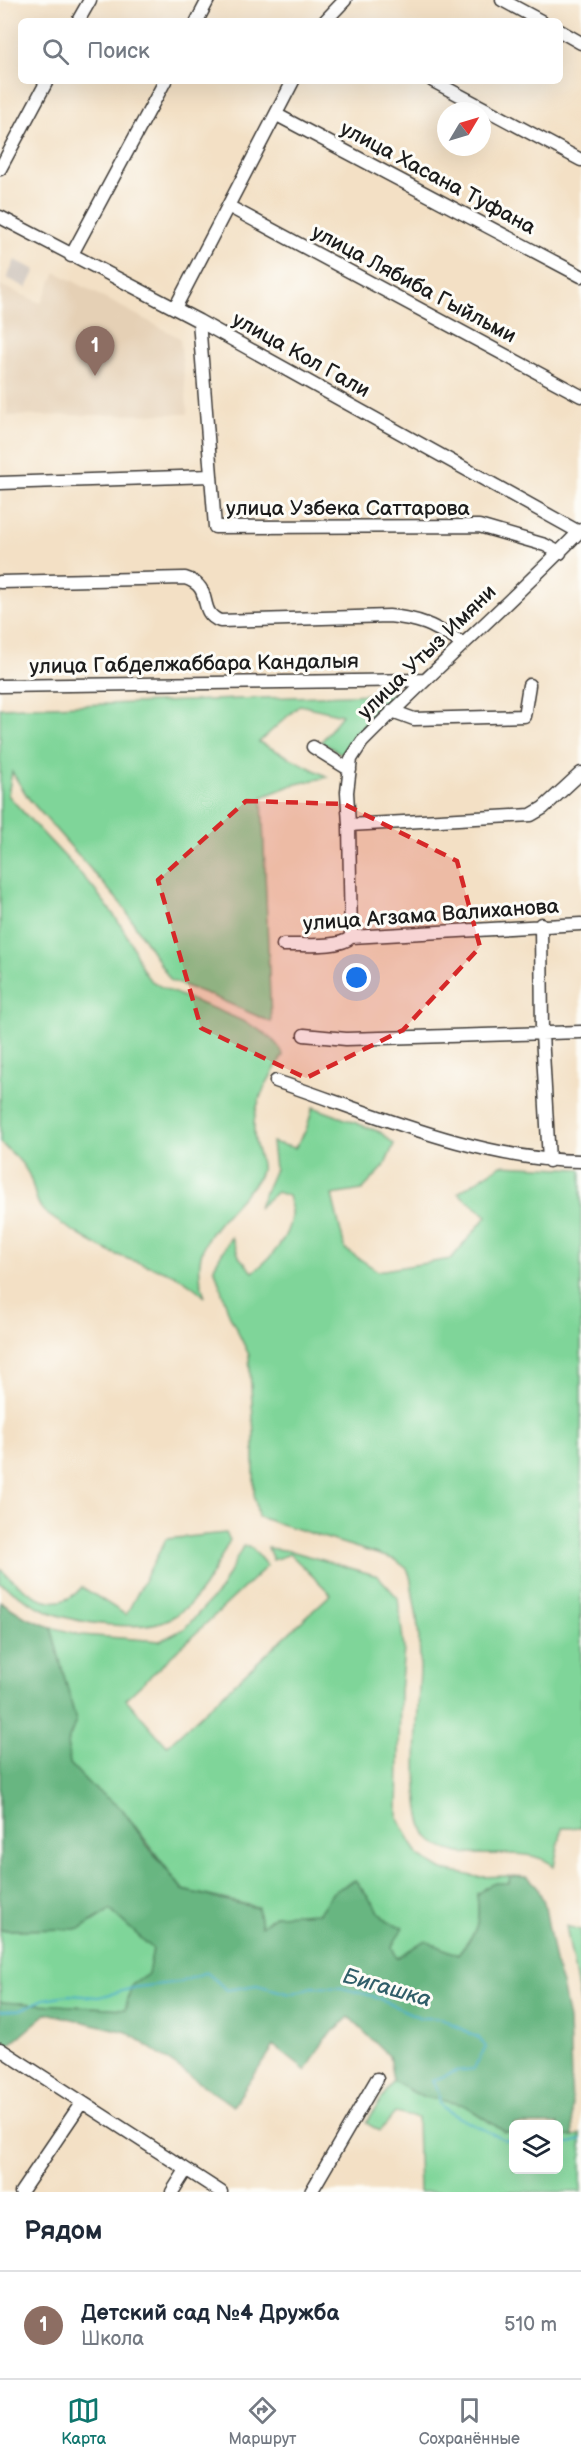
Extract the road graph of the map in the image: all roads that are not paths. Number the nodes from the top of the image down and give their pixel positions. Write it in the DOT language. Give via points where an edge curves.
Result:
graph roads {
  1 [pos="90,0"];
  2 [pos="208,0"];
  3 [pos="345,0"];
  4 [pos="502,0"];
  5 [pos="80,18"];
  6 [pos="198,18"];
  7 [pos="328,18"];
  8 [pos="535,18"];
  9 [pos="563,33"];
  10 [pos="581,43"];
  11 [pos="44,84"];
  12 [pos="163,84"];
  13 [pos="292,84"];
  14 [pos="439,84"];
  15 [pos="277,115"];
  16 [pos="581,160"];
  17 [pos="0,169"];
  18 [pos="228,206"];
  19 [pos="0,217"];
  20 [pos="71,256"];
  21 [pos="581,276"];
  22 [pos="176,308"];
  23 [pos="199,321"];
  24 [pos="581,396"];
  25 [pos="211,476"];
  26 [pos="0,483"];
  27 [pos="580,531"];
  28 [pos="560,553"];
  29 [pos="0,582"];
  30 [pos="462,643"];
  31 [pos="424,680"];
  32 [pos="529,685"];
  33 [pos="0,686"];
  34 [pos="392,711"];
  35 [pos="313,747"];
  36 [pos="350,770"];
  37 [pos="581,773"];
  38 [pos="349,825"];
  39 [pos="541,924"];
  40 [pos="581,924"];
  41 [pos="351,937"];
  42 [pos="283,945"];
  43 [pos="581,1032"];
  44 [pos="542,1034"];
  45 [pos="304,1035"];
  46 [pos="276,1081"];
  47 [pos="549,1161"];
  48 [pos="581,1161"];
  49 [pos="2,2053"];
  50 [pos="377,2079"];
  51 [pos="82,2103"];
  52 [pos="186,2170"];
  53 [pos="21,2192"];
  54 [pos="172,2192"];
  55 [pos="221,2192"];
  56 [pos="311,2192"];
  1 -- 5 [label="street"];
  2 -- 6 [label="street"];
  3 -- 7 [label="street"];
  4 -- 8 [label="street"];
  9 -- 10 [label="street"];
  11 -- 17 [label="street"];
  12 -- 20 [label="street"];
  13 -- 15 [label="street"];
  14 -- 16 [label="street"];
  15 -- 18 [label="street"];
  15 -- 21 [label="street, улица Хасана Туфана"];
  18 -- 22 [label="street"];
  18 -- 24 [label="street, улица Лябиба Гыйльми"];
  19 -- 20 [label="street, улица Кол Гали"];
  20 -- 22 [label="street, улица Кол Гали"];
  22 -- 23 [label="street, улица Кол Гали"];
  23 -- 25 [label="street"];
  23 -- 27 [label="street, улица Кол Гали"];
  25 -- 26 [label="street, улица Узбека Саттарова"];
  25 -- 28 [label="street, улица Узбека Саттарова" via="215,527 479,526"];
  27 -- 28 [label="street, улица Утыз Имяни"];
  28 -- 30 [label="street, улица Утыз Имяни"];
  29 -- 30 [label="street" via="185,578 201,587 209,613 220,621 415,618"];
  30 -- 31 [label="street, улица Утыз Имяни"];
  31 -- 33 [label="street, улица Габделжаббара Кандалыя"];
  31 -- 34 [label="street, улица Утыз Имяни"];
  32 -- 34 [label="street" via="524,716 414,719"];
  34 -- 36 [label="street, улица Утыз Имяни" via="362,742 351,759"];
  35 -- 36 [label="street"];
  36 -- 38 [label="street, улица Утыз Имяни"];
  37 -- 38 [label="street" via="531,814"];
  38 -- 41 [label="street, улица Утыз Имяни"];
  39 -- 40 [label="street, улица Агзама Валиханова"];
  39 -- 41 [label="street, улица Агзама Валиханова"];
  39 -- 44 [label="street"];
  41 -- 42 [label="street, улица Агзама Валиханова" via="336,944"];
  43 -- 44 [label="street"];
  44 -- 45 [label="street" via="346,1039"];
  44 -- 47 [label="street"];
  46 -- 47 [label="street" via="418,1129 495,1151"];
  47 -- 48 [label="street"];
  49 -- 51 [label="street"];
  50 -- 56 [label="street"];
  51 -- 52 [label="street"];
  51 -- 53 [label="street"];
  52 -- 54 [label="street"];
  52 -- 55 [label="street"];
}
